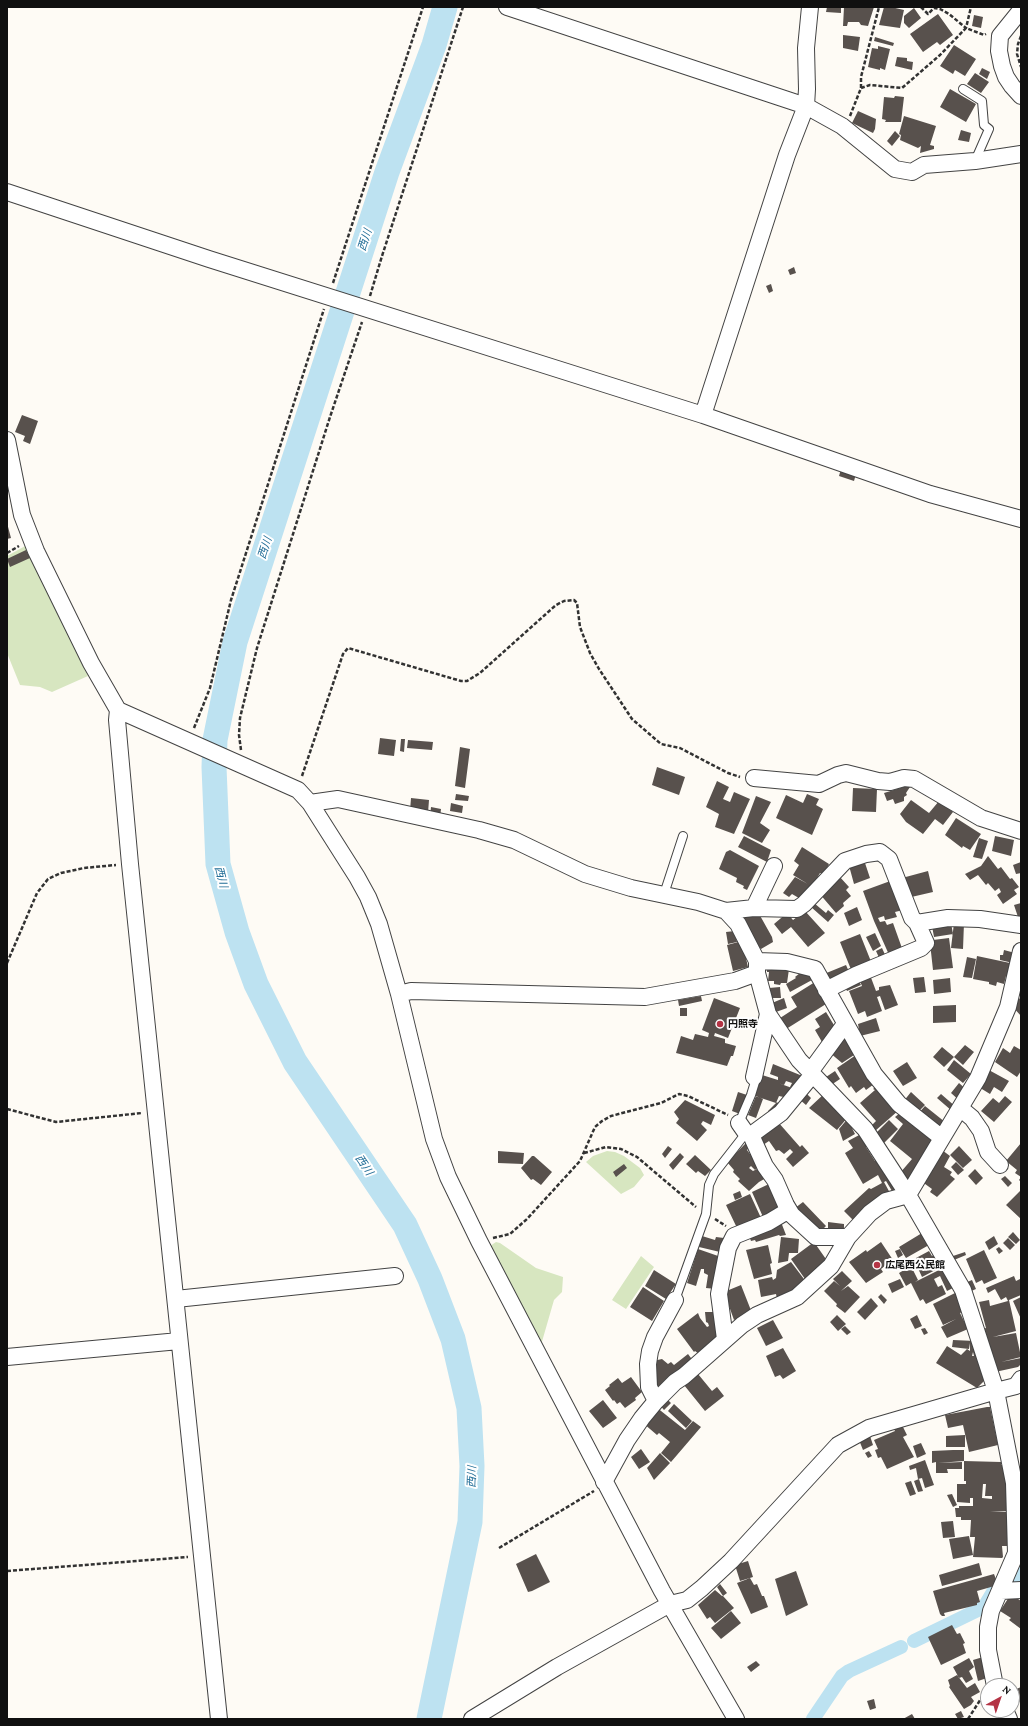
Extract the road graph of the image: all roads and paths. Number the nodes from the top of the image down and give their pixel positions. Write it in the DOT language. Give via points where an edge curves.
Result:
graph roads {
  1 [pos="423,7"];
  2 [pos="463,7"];
  3 [pos="507,7"];
  4 [pos="810,7"];
  5 [pos="879,7"];
  6 [pos="921,7"];
  7 [pos="971,7"];
  8 [pos="1021,10"];
  9 [pos="966,28"];
  10 [pos="988,33"];
  11 [pos="1021,36"];
  12 [pos="1021,67"];
  13 [pos="862,88"];
  14 [pos="963,89"];
  15 [pos="1021,96"];
  16 [pos="806,106"];
  17 [pos="842,126"];
  18 [pos="1021,154"];
  19 [pos="975,161"];
  20 [pos="7,192"];
  21 [pos="330,297"];
  22 [pos="365,308"];
  23 [pos="703,415"];
  24 [pos="7,440"];
  25 [pos="1021,519"];
  26 [pos="118,710"];
  27 [pos="193,744"];
  28 [pos="238,763"];
  29 [pos="754,778"];
  30 [pos="298,790"];
  31 [pos="310,803"];
  32 [pos="1021,831"];
  33 [pos="683,836"];
  34 [pos="130,864"];
  35 [pos="774,866"];
  36 [pos="664,894"];
  37 [pos="754,908"];
  38 [pos="726,911"];
  39 [pos="917,924"];
  40 [pos="1021,924"];
  41 [pos="1021,951"];
  42 [pos="7,963"];
  43 [pos="757,967"];
  44 [pos="826,990"];
  45 [pos="399,994"];
  46 [pos="768,1014"];
  47 [pos="845,1024"];
  48 [pos="812,1073"];
  49 [pos="754,1077"];
  50 [pos="960,1108"];
  51 [pos="7,1109"];
  52 [pos="156,1111"];
  53 [pos="745,1131"];
  54 [pos="942,1138"];
  55 [pos="583,1153"];
  56 [pos="1000,1165"];
  57 [pos="908,1194"];
  58 [pos="789,1210"];
  59 [pos="706,1214"];
  60 [pos="738,1234"];
  61 [pos="848,1237"];
  62 [pos="479,1240"];
  63 [pos="395,1276"];
  64 [pos="176,1299"];
  65 [pos="675,1300"];
  66 [pos="179,1340"];
  67 [pos="725,1340"];
  68 [pos="7,1357"];
  69 [pos="1021,1379"];
  70 [pos="996,1391"];
  71 [pos="656,1401"];
  72 [pos="604,1482"];
  73 [pos="1018,1490"];
  74 [pos="499,1548"];
  75 [pos="202,1556"];
  76 [pos="7,1571"];
  77 [pos="1021,1590"];
  78 [pos="1000,1591"];
  79 [pos="670,1604"];
  80 [pos="989,1678"];
  81 [pos="980,1703"];
  82 [pos="219,1719"];
  83 [pos="472,1719"];
  84 [pos="736,1719"];
  85 [pos="968,1719"];
  1 -- 21 [label="path"];
  2 -- 22 [label="path"];
  3 -- 16 [label="street"];
  4 -- 16 [label="street" via="806,48"];
  5 -- 13 [label="path" via="861,77"];
  6 -- 9 [label="path" via="928,14 934,8 940,9"];
  7 -- 9 [label="path"];
  8 -- 15 [label="street" via="1000,36 999,52 1006,77"];
  9 -- 10 [label="path" via="984,35"];
  9 -- 13 [label="path" via="940,56 902,88 870,85"];
  11 -- 12 [label="path" via="1017,54"];
  13 -- 17 [label="path" via="852,113"];
  14 -- 19 [label="lane" via="982,101 986,127"];
  16 -- 17 [label="street"];
  16 -- 23 [label="street" via="787,155"];
  17 -- 19 [label="street" via="895,169 912,172 924,165"];
  18 -- 19 [label="street"];
  20 -- 21 [label="street"];
  21 -- 22 [label="street"];
  21 -- 27 [label="path" via="231,600 210,688"];
  22 -- 23 [label="street"];
  22 -- 28 [label="path" via="257,648 240,718"];
  23 -- 25 [label="street" via="930,494"];
  24 -- 26 [label="street" via="22,515 36,551"];
  26 -- 27 [label="street"];
  26 -- 34 [label="street"];
  27 -- 28 [label="street"];
  28 -- 30 [label="street"];
  29 -- 30 [label="path" via="728,773 680,748 661,744 632,719 590,653 580,627 577,603 570,600 556,605 480,673 467,681 348,648 343,654"];
  29 -- 32 [label="street" via="819,784 846,773 890,782 914,778 981,818"];
  30 -- 31 [label="street"];
  31 -- 36 [label="street" via="338,799 479,830 514,840 584,874 631,888"];
  31 -- 45 [label="street" via="368,897 379,924"];
  33 -- 36 [label="lane"];
  34 -- 42 [label="path" via="84,868 48,879 37,893"];
  34 -- 52 [label="street"];
  35 -- 37 [label="street"];
  36 -- 38 [label="street"];
  37 -- 38 [label="street"];
  37 -- 39 [label="street" via="797,909 845,861 880,852 889,860 912,918"];
  38 -- 43 [label="street" via="744,934"];
  39 -- 40 [label="street" via="948,918"];
  39 -- 44 [label="street" via="926,943 921,948"];
  41 -- 50 [label="street" via="1008,1008 978,1078"];
  43 -- 44 [label="street" via="787,962 815,969"];
  43 -- 45 [label="street" via="735,981 645,997 411,991"];
  43 -- 46 [label="street"];
  44 -- 47 [label="street"];
  45 -- 62 [label="street" via="434,1139 448,1177"];
  46 -- 48 [label="street" via="798,1060"];
  46 -- 49 [label="street"];
  47 -- 48 [label="street"];
  47 -- 54 [label="street" via="874,1074 899,1104"];
  48 -- 53 [label="street" via="781,1113"];
  48 -- 57 [label="street" via="865,1129"];
  49 -- 53 [label="lane"];
  50 -- 54 [label="street"];
  50 -- 56 [label="street" via="972,1118 981,1131 988,1152"];
  51 -- 52 [label="path" via="56,1122"];
  52 -- 64 [label="street"];
  53 -- 55 [label="path" via="733,1118 679,1094 661,1104 610,1116 595,1127"];
  53 -- 58 [label="street" via="775,1180"];
  53 -- 59 [label="lane" via="714,1174 709,1185"];
  54 -- 57 [label="street"];
  55 -- 59 [label="path" via="606,1147 622,1149 637,1158"];
  55 -- 62 [label="path" via="580,1161 510,1234"];
  57 -- 61 [label="street" via="886,1201 870,1213"];
  57 -- 70 [label="street" via="963,1290"];
  58 -- 60 [label="street" via="769,1222"];
  58 -- 61 [label="street" via="816,1237"];
  59 -- 60 [label="path"];
  59 -- 65 [label="lane"];
  60 -- 67 [label="street" via="734,1236 728,1248 719,1294"];
  61 -- 67 [label="street" via="831,1266 797,1297 757,1315"];
  62 -- 72 [label="street"];
  63 -- 64 [label="street"];
  64 -- 66 [label="street"];
  65 -- 71 [label="street" via="654,1336 650,1351 649,1387"];
  66 -- 68 [label="street"];
  66 -- 75 [label="street"];
  67 -- 71 [label="street"];
  69 -- 70 [label="street" via="1016,1386"];
  70 -- 73 [label="street"];
  70 -- 79 [label="street" via="869,1428 838,1445 731,1561 687,1600"];
  71 -- 72 [label="street" via="627,1440"];
  72 -- 74 [label="path" via="597,1489"];
  72 -- 79 [label="street"];
  73 -- 78 [label="street" via="1016,1553"];
  75 -- 76 [label="path"];
  75 -- 82 [label="street"];
  77 -- 78 [label="street"];
  78 -- 80 [label="street" via="991,1611 988,1627"];
  79 -- 83 [label="street"];
  79 -- 84 [label="street"];
  81 -- 85 [label="path"];
}
